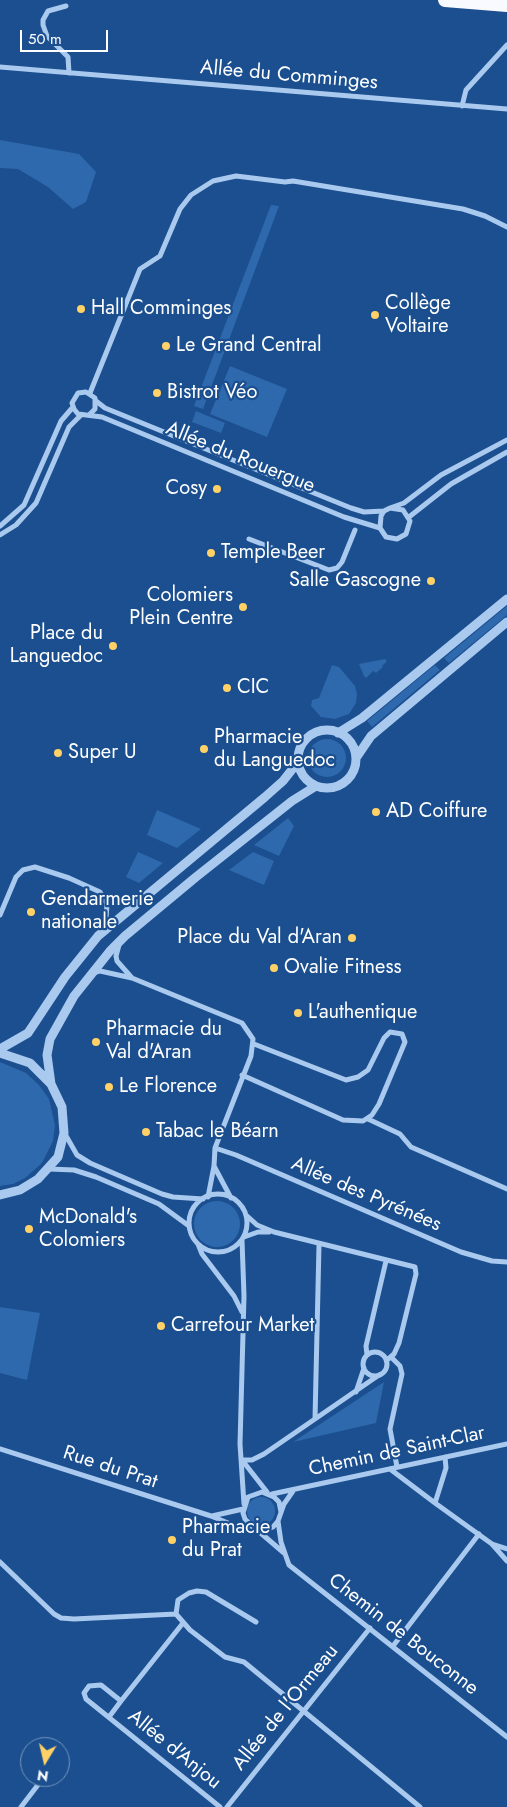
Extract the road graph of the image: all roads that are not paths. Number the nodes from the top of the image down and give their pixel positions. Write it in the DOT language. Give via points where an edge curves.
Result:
graph roads {
  1 [pos="445,0"];
  2 [pos="507,5"];
  3 [pos="66,6"];
  4 [pos="507,45"];
  5 [pos="0,67"];
  6 [pos="69,73"];
  7 [pos="462,106"];
  8 [pos="507,109"];
  9 [pos="507,227"];
  10 [pos="90,393"];
  11 [pos="96,401"];
  12 [pos="73,406"];
  13 [pos="81,415"];
  14 [pos="89,415"];
  15 [pos="507,440"];
  16 [pos="507,452"];
  17 [pos="390,508"];
  18 [pos="384,511"];
  19 [pos="409,517"];
  20 [pos="0,526"];
  21 [pos="380,528"];
  22 [pos="355,530"];
  23 [pos="0,535"];
  24 [pos="250,539"];
  25 [pos="507,598"];
  26 [pos="507,622"];
  27 [pos="338,733"];
  28 [pos="356,758"];
  29 [pos="298,762"];
  30 [pos="316,786"];
  31 [pos="0,915"];
  32 [pos="98,936"];
  33 [pos="125,936"];
  34 [pos="89,976"];
  35 [pos="132,978"];
  36 [pos="254,1044"];
  37 [pos="0,1051"];
  38 [pos="242,1076"];
  39 [pos="51,1084"];
  40 [pos="368,1119"];
  41 [pos="64,1132"];
  42 [pos="215,1148"];
  43 [pos="214,1166"];
  44 [pos="49,1168"];
  45 [pos="507,1189"];
  46 [pos="0,1195"];
  47 [pos="205,1198"];
  48 [pos="231,1198"];
  49 [pos="246,1215"];
  50 [pos="189,1226"];
  51 [pos="274,1232"];
  52 [pos="243,1238"];
  53 [pos="197,1243"];
  54 [pos="319,1245"];
  55 [pos="386,1261"];
  56 [pos="507,1262"];
  57 [pos="243,1312"];
  58 [pos="367,1355"];
  59 [pos="389,1358"];
  60 [pos="364,1368"];
  61 [pos="379,1375"];
  62 [pos="356,1392"];
  63 [pos="315,1419"];
  64 [pos="507,1444"];
  65 [pos="0,1449"];
  66 [pos="446,1457"];
  67 [pos="242,1460"];
  68 [pos="397,1468"];
  69 [pos="390,1469"];
  70 [pos="293,1490"];
  71 [pos="269,1493"];
  72 [pos="435,1503"];
  73 [pos="244,1507"];
  74 [pos="281,1512"];
  75 [pos="212,1516"];
  76 [pos="278,1521"];
  77 [pos="250,1526"];
  78 [pos="256,1529"];
  79 [pos="479,1534"];
  80 [pos="492,1544"];
  81 [pos="507,1549"];
  82 [pos="284,1554"];
  83 [pos="0,1562"];
  84 [pos="507,1562"];
  85 [pos="176,1614"];
  86 [pos="256,1622"];
  87 [pos="183,1623"];
  88 [pos="370,1628"];
  89 [pos="393,1646"];
  90 [pos="121,1701"];
  91 [pos="302,1711"];
  92 [pos="109,1717"];
  93 [pos="507,1737"];
  94 [pos="36,1787"];
  95 [pos="21,1807"];
  96 [pos="220,1807"];
  97 [pos="227,1807"];
  98 [pos="420,1807"];
  1 -- 2 [label="highway"];
  3 -- 6 [label="street" via="48,11 43,25 48,36 68,57"];
  4 -- 7 [label="street" via="468,88"];
  5 -- 6 [label="street, Allée du Comminges"];
  6 -- 7 [label="street, Allée du Comminges"];
  7 -- 8 [label="street, Allée du Comminges"];
  9 -- 10 [label="street" via="463,209 293,181 236,176 212,181 191,195 180,209 160,256 140,269"];
  10 -- 11 [label="street"];
  10 -- 12 [label="street" via="78,393 73,399"];
  11 -- 14 [label="street" via="95,409"];
  11 -- 18 [label="street, Allée du Rouergue" via="105,408 351,508 364,512"];
  12 -- 13 [label="street"];
  12 -- 20 [label="street" via="61,421 24,505"];
  13 -- 14 [label="street"];
  13 -- 23 [label="street" via="69,427 36,503 16,525"];
  14 -- 21 [label="street, Allée du Rouergue" via="102,417 344,517"];
  15 -- 17 [label="street" via="441,475 404,503"];
  16 -- 19 [label="street" via="451,484"];
  17 -- 18 [label="street"];
  17 -- 19 [label="street" via="403,510"];
  18 -- 21 [label="street" via="380,516"];
  19 -- 21 [label="street" via="409,530 397,539 386,537"];
  22 -- 24 [label="street" via="342,562 337,568 328,570"];
  25 -- 27 [label="street" via="362,718"];
  26 -- 28 [label="street" via="372,736"];
  27 -- 28 [label="street" via="351,743"];
  27 -- 29 [label="street" via="322,731 307,738 298,753"];
  28 -- 30 [label="street" via="351,776 344,782 336,787"];
  29 -- 30 [label="street" via="307,781"];
  29 -- 32 [label="street" via="266,797"];
  30 -- 33 [label="street" via="286,806"];
  31 -- 32 [label="street" via="19,872 31,867 40,868 100,892 106,900 107,909 104,926"];
  32 -- 37 [label="street" via="65,977 28,1033"];
  33 -- 34 [label="street"];
  33 -- 35 [label="street" via="116,956 119,965"];
  34 -- 35 [label="street" via="100,971"];
  34 -- 39 [label="street" via="50,1039 47,1055"];
  35 -- 36 [label="street" via="242,1024"];
  36 -- 38 [label="street"];
  36 -- 40 [label="street" via="350,1080 368,1070 386,1034 394,1031 402,1034 404,1046 379,1104"];
  37 -- 39 [label="street" via="30,1063"];
  38 -- 40 [label="street" via="343,1120 357,1122"];
  38 -- 42 [label="street"];
  39 -- 41 [label="street" via="62,1107"];
  40 -- 45 [label="street" via="400,1134 411,1147"];
  41 -- 44 [label="street" via="58,1157"];
  41 -- 47 [label="street" via="77,1155 90,1163 173,1197"];
  42 -- 43 [label="street"];
  42 -- 56 [label="street, Allée des Pyrénées" via="461,1252"];
  43 -- 47 [label="street"];
  43 -- 48 [label="street"];
  44 -- 46 [label="street" via="20,1190"];
  44 -- 50 [label="street" via="74,1170 96,1177 159,1204"];
  47 -- 48 [label="street" via="219,1195"];
  47 -- 50 [label="street" via="192,1211"];
  48 -- 49 [label="street"];
  49 -- 51 [label="street" via="257,1225"];
  49 -- 52 [label="street"];
  50 -- 53 [label="street"];
  51 -- 52 [label="street" via="258,1232"];
  51 -- 54 [label="street"];
  52 -- 53 [label="street" via="231,1249 218,1252 204,1249"];
  52 -- 57 [label="street"];
  53 -- 57 [label="street"];
  54 -- 55 [label="street"];
  54 -- 63 [label="street"];
  55 -- 58 [label="street" via="366,1346"];
  55 -- 59 [label="street" via="411,1265 417,1270 399,1343"];
  57 -- 67 [label="street"];
  58 -- 59 [label="street" via="376,1352"];
  58 -- 60 [label="street"];
  59 -- 61 [label="street" via="386,1369"];
  59 -- 68 [label="street" via="400,1366 402,1374 390,1429"];
  60 -- 61 [label="street" via="370,1375"];
  60 -- 62 [label="street"];
  61 -- 62 [label="street"];
  62 -- 63 [label="street"];
  63 -- 67 [label="street" via="258,1458"];
  64 -- 66 [label="street, Chemin de Saint-Clar"];
  65 -- 75 [label="street, Rue du Prat"];
  66 -- 68 [label="street, Chemin de Saint-Clar"];
  66 -- 72 [label="street" via="446,1468"];
  67 -- 71 [label="street"];
  67 -- 73 [label="street"];
  68 -- 69 [label="street, Chemin de Saint-Clar"];
  69 -- 70 [label="street, Chemin de Saint-Clar"];
  69 -- 72 [label="street"];
  70 -- 71 [label="street, Chemin de Saint-Clar"];
  70 -- 74 [label="street, Chemin de Saint-Clar"];
  71 -- 73 [label="street" via="248,1497"];
  71 -- 74 [label="street" via="279,1502"];
  72 -- 79 [label="street"];
  73 -- 75 [label="street"];
  73 -- 77 [label="street" via="245,1520"];
  74 -- 76 [label="street"];
  75 -- 77 [label="street, Rue du Prat" via="240,1528"];
  76 -- 78 [label="street" via="265,1530"];
  76 -- 82 [label="street, Chemin de Bouconne"];
  77 -- 78 [label="street"];
  78 -- 82 [label="street, Chemin de Bouconne"];
  79 -- 80 [label="street"];
  79 -- 89 [label="street"];
  80 -- 81 [label="street"];
  80 -- 84 [label="street"];
  82 -- 88 [label="street, Chemin de Bouconne" via="289,1566"];
  83 -- 85 [label="street" via="61,1618"];
  85 -- 86 [label="street" via="178,1600 198,1591 206,1592"];
  85 -- 87 [label="street"];
  87 -- 90 [label="street, Allée d'Anjou"];
  87 -- 91 [label="street" via="225,1657 244,1662"];
  88 -- 89 [label="street, Chemin de Bouconne"];
  88 -- 91 [label="street, Allée de l'Ormeau"];
  89 -- 93 [label="street, Chemin de Bouconne"];
  90 -- 92 [label="street, Allée d'Anjou"];
  90 -- 92 [label="street, Allée d'Anjou" via="101,1686 91,1685 84,1692 86,1699"];
  91 -- 97 [label="street, Allée de l'Ormeau"];
  91 -- 98 [label="street"];
  92 -- 96 [label="street, Allée d'Anjou"];
  94 -- 95 [label="street"];
}
